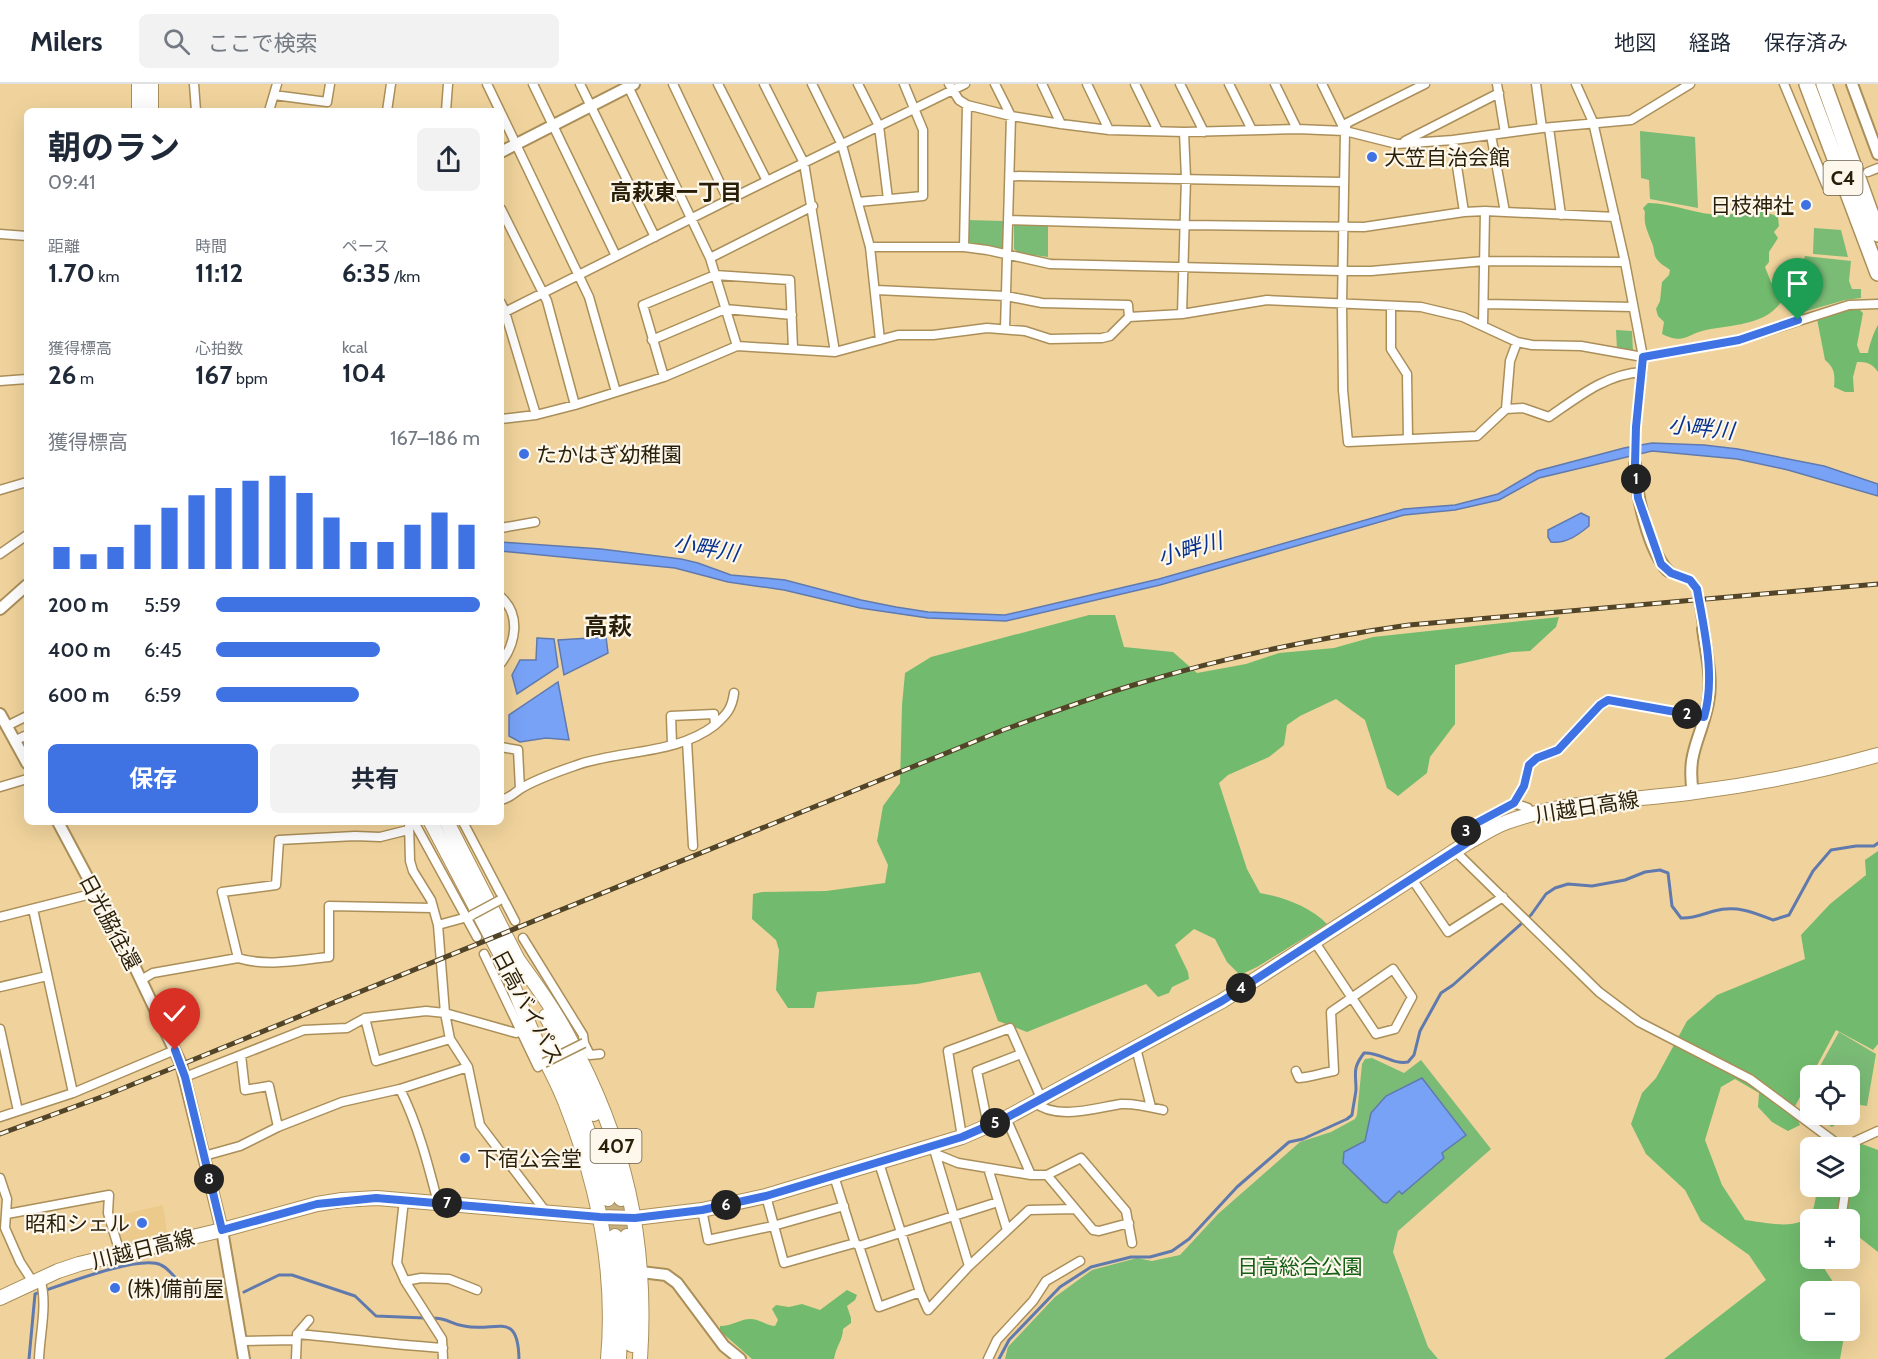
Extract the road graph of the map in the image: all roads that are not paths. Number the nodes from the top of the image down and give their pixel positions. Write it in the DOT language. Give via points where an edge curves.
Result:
graph roads {
  1 [pos="139,84"];
  2 [pos="151,84"];
  3 [pos="194,84"];
  4 [pos="277,84"];
  5 [pos="330,84"];
  6 [pos="391,84"];
  7 [pos="448,84"];
  8 [pos="487,84"];
  9 [pos="533,84"];
  10 [pos="580,84"];
  11 [pos="672,84"];
  12 [pos="718,84"];
  13 [pos="764,84"];
  14 [pos="812,84"];
  15 [pos="858,84"];
  16 [pos="904,84"];
  17 [pos="965,84"];
  18 [pos="995,84"];
  19 [pos="1042,84"];
  20 [pos="1087,84"];
  21 [pos="1135,84"];
  22 [pos="1180,84"];
  23 [pos="1229,84"];
  24 [pos="1275,84"];
  25 [pos="1334,84"];
  26 [pos="1425,84"];
  27 [pos="1536,84"];
  28 [pos="1576,84"];
  29 [pos="1690,84"];
  30 [pos="1784,84"];
  31 [pos="1808,84"];
  32 [pos="1824,84"];
  33 [pos="1852,84"];
  34 [pos="630,85"];
  35 [pos="1323,86"];
  36 [pos="951,87"];
  37 [pos="1498,89"];
  38 [pos="274,95"];
  39 [pos="447,100"];
  40 [pos="967,105"];
  41 [pos="590,106"];
  42 [pos="139,108"];
  43 [pos="151,108"];
  44 [pos="196,108"];
  45 [pos="270,108"];
  46 [pos="387,108"];
  47 [pos="446,108"];
  48 [pos="451,108"];
  49 [pos="499,108"];
  50 [pos="915,108"];
  51 [pos="1011,116"];
  52 [pos="504,118"];
  53 [pos="1593,122"];
  54 [pos="553,124"];
  55 [pos="1061,124"];
  56 [pos="879,126"];
  57 [pos="1546,128"];
  58 [pos="1297,129"];
  59 [pos="1108,130"];
  60 [pos="1252,130"];
  61 [pos="1345,130"];
  62 [pos="1158,131"];
  63 [pos="1184,132"];
  64 [pos="1204,132"];
  65 [pos="1505,133"];
  66 [pos="1491,135"];
  67 [pos="1453,141"];
  68 [pos="1402,143"];
  69 [pos="516,144"];
  70 [pos="842,145"];
  71 [pos="504,150"];
  72 [pos="1878,154"];
  73 [pos="804,163"];
  74 [pos="1878,168"];
  75 [pos="1868,172"];
  76 [pos="1010,176"];
  77 [pos="1186,178"];
  78 [pos="767,181"];
  79 [pos="1344,182"];
  80 [pos="1836,184"];
  81 [pos="888,198"];
  82 [pos="728,200"];
  83 [pos="858,202"];
  84 [pos="813,206"];
  85 [pos="1485,211"];
  86 [pos="1464,212"];
  87 [pos="1504,212"];
  88 [pos="504,215"];
  89 [pos="1561,215"];
  90 [pos="1615,217"];
  91 [pos="692,218"];
  92 [pos="1009,220"];
  93 [pos="1185,225"];
  94 [pos="1343,227"];
  95 [pos="0,234"];
  96 [pos="1878,234"];
  97 [pos="24,236"];
  98 [pos="655,237"];
  99 [pos="870,247"];
  100 [pos="964,248"];
  101 [pos="616,256"];
  102 [pos="1008,256"];
  103 [pos="710,258"];
  104 [pos="1485,261"];
  105 [pos="1625,261"];
  106 [pos="1183,267"];
  107 [pos="1342,271"];
  108 [pos="1878,273"];
  109 [pos="715,275"];
  110 [pos="579,276"];
  111 [pos="876,290"];
  112 [pos="543,293"];
  113 [pos="1006,296"];
  114 [pos="1342,304"];
  115 [pos="1484,304"];
  116 [pos="1878,304"];
  117 [pos="1391,307"];
  118 [pos="1633,307"];
  119 [pos="725,309"];
  120 [pos="504,312"];
  121 [pos="1182,314"];
  122 [pos="792,315"];
  123 [pos="504,316"];
  124 [pos="1129,316"];
  125 [pos="1483,326"];
  126 [pos="1005,329"];
  127 [pos="652,340"];
  128 [pos="880,340"];
  129 [pos="1517,342"];
  130 [pos="737,346"];
  131 [pos="794,348"];
  132 [pos="835,352"];
  133 [pos="1643,357"];
  134 [pos="1642,372"];
  135 [pos="664,377"];
  136 [pos="24,379"];
  137 [pos="0,381"];
  138 [pos="616,392"];
  139 [pos="575,405"];
  140 [pos="1506,409"];
  141 [pos="536,415"];
  142 [pos="504,419"];
  143 [pos="1408,439"];
  144 [pos="1635,464"];
  145 [pos="24,483"];
  146 [pos="0,490"];
  147 [pos="535,522"];
  148 [pos="504,527"];
  149 [pos="24,537"];
  150 [pos="0,554"];
  151 [pos="1668,571"];
  152 [pos="24,588"];
  153 [pos="504,604"];
  154 [pos="0,609"];
  155 [pos="1703,629"];
  156 [pos="504,658"];
  157 [pos="734,693"];
  158 [pos="0,714"];
  159 [pos="1704,717"];
  160 [pos="24,718"];
  161 [pos="715,724"];
  162 [pos="7,726"];
  163 [pos="24,736"];
  164 [pos="16,740"];
  165 [pos="687,741"];
  166 [pos="672,744"];
  167 [pos="504,748"];
  168 [pos="1878,755"];
  169 [pos="24,757"];
  170 [pos="24,779"];
  171 [pos="0,786"];
  172 [pos="520,789"];
  173 [pos="1693,793"];
  174 [pos="504,799"];
  175 [pos="1514,803"];
  176 [pos="1532,814"];
  177 [pos="60,825"];
  178 [pos="416,825"];
  179 [pos="433,825"];
  180 [pos="449,825"];
  181 [pos="465,825"];
  182 [pos="408,826"];
  183 [pos="693,846"];
  184 [pos="1461,847"];
  185 [pos="1412,879"];
  186 [pos="95,893"];
  187 [pos="1503,897"];
  188 [pos="502,899"];
  189 [pos="434,908"];
  190 [pos="33,909"];
  191 [pos="0,917"];
  192 [pos="469,917"];
  193 [pos="515,921"];
  194 [pos="438,926"];
  195 [pos="477,937"];
  196 [pos="523,938"];
  197 [pos="1314,941"];
  198 [pos="500,953"];
  199 [pos="484,954"];
  200 [pos="515,956"];
  201 [pos="238,958"];
  202 [pos="47,976"];
  203 [pos="141,980"];
  204 [pos="0,987"];
  205 [pos="1351,997"];
  206 [pos="445,1013"];
  207 [pos="365,1018"];
  208 [pos="0,1029"];
  209 [pos="516,1033"];
  210 [pos="450,1039"];
  211 [pos="584,1043"];
  212 [pos="1136,1048"];
  213 [pos="175,1050"];
  214 [pos="600,1054"];
  215 [pos="1021,1054"];
  216 [pos="241,1055"];
  217 [pos="468,1067"];
  218 [pos="1296,1071"];
  219 [pos="185,1077"];
  220 [pos="400,1089"];
  221 [pos="73,1094"];
  222 [pos="1038,1100"];
  223 [pos="1151,1107"];
  224 [pos="1163,1110"];
  225 [pos="18,1111"];
  226 [pos="0,1117"];
  227 [pos="1006,1118"];
  228 [pos="988,1126"];
  229 [pos="278,1127"];
  230 [pos="1878,1131"];
  231 [pos="962,1137"];
  232 [pos="1829,1137"];
  233 [pos="1860,1139"];
  234 [pos="934,1150"];
  235 [pos="204,1155"];
  236 [pos="879,1163"];
  237 [pos="988,1168"];
  238 [pos="1031,1175"];
  239 [pos="1047,1175"];
  240 [pos="834,1176"];
  241 [pos="0,1178"];
  242 [pos="766,1196"];
  243 [pos="404,1200"];
  244 [pos="998,1202"];
  245 [pos="438,1203"];
  246 [pos="844,1206"];
  247 [pos="1075,1209"];
  248 [pos="702,1210"];
  249 [pos="546,1212"];
  250 [pos="7,1214"];
  251 [pos="954,1216"];
  252 [pos="600,1217"];
  253 [pos="635,1218"];
  254 [pos="1129,1223"];
  255 [pos="773,1226"];
  256 [pos="222,1230"];
  257 [pos="1007,1230"];
  258 [pos="902,1233"];
  259 [pos="1132,1243"];
  260 [pos="857,1245"];
  261 [pos="120,1253"];
  262 [pos="1080,1261"];
  263 [pos="969,1266"];
  264 [pos="640,1272"];
  265 [pos="405,1281"];
  266 [pos="40,1285"];
  267 [pos="477,1290"];
  268 [pos="920,1292"];
  269 [pos="0,1298"];
  270 [pos="309,1320"];
  271 [pos="297,1337"];
  272 [pos="242,1341"];
  273 [pos="442,1343"];
  274 [pos="39,1359"];
  275 [pos="244,1359"];
  276 [pos="296,1359"];
  277 [pos="443,1359"];
  278 [pos="608,1359"];
  279 [pos="619,1359"];
  280 [pos="631,1359"];
  281 [pos="640,1359"];
  282 [pos="740,1359"];
  283 [pos="987,1359"];
  1 -- 42 [label="main road"];
  2 -- 43 [label="main road"];
  3 -- 44 [label="street"];
  4 -- 38 [label="street"];
  5 -- 38 [label="street" via="327,102"];
  6 -- 46 [label="street"];
  7 -- 39 [label="street"];
  8 -- 49 [label="street"];
  9 -- 54 [label="street"];
  10 -- 41 [label="street"];
  11 -- 82 [label="street"];
  12 -- 78 [label="street"];
  13 -- 73 [label="street"];
  14 -- 70 [label="street"];
  15 -- 56 [label="street"];
  16 -- 50 [label="street"];
  17 -- 36 [label="street"];
  18 -- 51 [label="street"];
  19 -- 55 [label="street"];
  20 -- 59 [label="street"];
  21 -- 62 [label="street"];
  22 -- 64 [label="street"];
  23 -- 60 [label="street"];
  24 -- 58 [label="street"];
  25 -- 35 [label="street"];
  26 -- 61 [label="street" via="1347,123"];
  27 -- 57 [label="street"];
  28 -- 53 [label="street"];
  29 -- 53 [label="street" via="1631,120"];
  30 -- 80 [label="street" via="1827,187"];
  31 -- 108 [label="highway, C4"];
  32 -- 96 [label="highway, C4"];
  33 -- 72 [label="street"];
  34 -- 41 [label="street"];
  34 -- 91 [label="street"];
  35 -- 61 [label="street"];
  36 -- 40 [label="street"];
  36 -- 50 [label="street"];
  37 -- 65 [label="street"];
  37 -- 68 [label="street"];
  38 -- 45 [label="street"];
  39 -- 47 [label="street"];
  39 -- 48 [label="street"];
  40 -- 51 [label="street"];
  40 -- 100 [label="street"];
  41 -- 54 [label="street"];
  41 -- 98 [label="street"];
  50 -- 56 [label="street"];
  50 -- 81 [label="street" via="923,130 923,196"];
  51 -- 55 [label="street"];
  51 -- 76 [label="street"];
  52 -- 69 [label="street"];
  53 -- 57 [label="street"];
  53 -- 90 [label="street"];
  54 -- 69 [label="street"];
  54 -- 101 [label="street"];
  55 -- 59 [label="street"];
  56 -- 70 [label="street"];
  56 -- 81 [label="street"];
  57 -- 65 [label="street"];
  57 -- 89 [label="street"];
  58 -- 60 [label="street"];
  58 -- 61 [label="street"];
  59 -- 62 [label="street"];
  60 -- 64 [label="street"];
  61 -- 68 [label="street"];
  61 -- 79 [label="street"];
  62 -- 63 [label="street"];
  63 -- 64 [label="street"];
  63 -- 77 [label="street"];
  65 -- 66 [label="street"];
  66 -- 67 [label="street"];
  66 -- 87 [label="street"];
  67 -- 68 [label="street"];
  67 -- 86 [label="street"];
  69 -- 71 [label="street"];
  69 -- 110 [label="street"];
  70 -- 73 [label="street"];
  70 -- 83 [label="street"];
  73 -- 78 [label="street"];
  73 -- 84 [label="street"];
  74 -- 75 [label="street"];
  76 -- 77 [label="street"];
  76 -- 92 [label="street"];
  77 -- 79 [label="street"];
  77 -- 93 [label="street"];
  78 -- 82 [label="street"];
  79 -- 94 [label="street"];
  81 -- 83 [label="street"];
  82 -- 91 [label="street"];
  83 -- 99 [label="street"];
  84 -- 103 [label="street"];
  84 -- 132 [label="street"];
  85 -- 86 [label="street"];
  85 -- 87 [label="street"];
  85 -- 104 [label="street"];
  86 -- 94 [label="street"];
  87 -- 89 [label="street"];
  88 -- 112 [label="street"];
  89 -- 90 [label="street"];
  90 -- 105 [label="street"];
  91 -- 98 [label="street"];
  91 -- 103 [label="street"];
  92 -- 93 [label="street"];
  92 -- 102 [label="street"];
  93 -- 94 [label="street"];
  93 -- 106 [label="street"];
  94 -- 107 [label="street"];
  95 -- 97 [label="street"];
  98 -- 101 [label="street"];
  99 -- 100 [label="street"];
  99 -- 111 [label="street"];
  100 -- 102 [label="street"];
  101 -- 110 [label="street"];
  102 -- 106 [label="street" via="1050,264"];
  102 -- 113 [label="street"];
  103 -- 109 [label="street"];
  104 -- 105 [label="street"];
  104 -- 107 [label="street"];
  104 -- 115 [label="street"];
  105 -- 118 [label="street"];
  106 -- 107 [label="street"];
  106 -- 121 [label="street"];
  107 -- 114 [label="street"];
  109 -- 119 [label="street"];
  109 -- 122 [label="street" via="790,280"];
  109 -- 127 [label="street" via="643,306"];
  110 -- 112 [label="street"];
  110 -- 138 [label="street" via="589,297"];
  111 -- 113 [label="street"];
  111 -- 128 [label="street"];
  112 -- 120 [label="street"];
  112 -- 139 [label="street"];
  113 -- 124 [label="street" via="1042,303 1128,305"];
  113 -- 126 [label="street"];
  114 -- 117 [label="street"];
  114 -- 121 [label="street" via="1267,300"];
  114 -- 143 [label="street" via="1348,442"];
  115 -- 118 [label="street"];
  115 -- 125 [label="street"];
  116 -- 133 [label="street" via="1850,305 1739,340"];
  117 -- 125 [label="street" via="1444,311"];
  117 -- 143 [label="street" via="1391,349 1407,374"];
  118 -- 133 [label="street"];
  119 -- 122 [label="street"];
  119 -- 127 [label="street"];
  119 -- 130 [label="street"];
  121 -- 124 [label="street"];
  122 -- 131 [label="street"];
  123 -- 141 [label="street"];
  124 -- 126 [label="street" via="1110,336 1102,338 1050,339"];
  125 -- 129 [label="street"];
  126 -- 128 [label="street" via="898,335"];
  127 -- 135 [label="street"];
  128 -- 132 [label="street"];
  129 -- 133 [label="street" via="1581,346"];
  129 -- 140 [label="street" via="1510,361"];
  130 -- 131 [label="street"];
  130 -- 135 [label="street"];
  131 -- 132 [label="street"];
  133 -- 134 [label="street"];
  134 -- 140 [label="street" via="1599,384 1549,417 1523,408"];
  134 -- 144 [label="street"];
  135 -- 138 [label="street"];
  136 -- 137 [label="street"];
  138 -- 139 [label="street"];
  139 -- 141 [label="street"];
  140 -- 143 [label="street" via="1477,436"];
  141 -- 142 [label="street"];
  144 -- 151 [label="street" via="1643,517 1661,564"];
  145 -- 146 [label="street"];
  147 -- 148 [label="street"];
  149 -- 150 [label="street"];
  151 -- 155 [label="street" via="1694,583"];
  152 -- 154 [label="street"];
  153 -- 156 [label="street" via="514,616 515,626"];
  155 -- 159 [label="street" via="1710,683"];
  157 -- 161 [label="street" via="733,705"];
  158 -- 162 [label="street"];
  159 -- 173 [label="street" via="1691,759"];
  159 -- 175 [label="street" via="1608,700 1558,750 1529,765 1524,786"];
  160 -- 162 [label="street"];
  161 -- 165 [label="street"];
  161 -- 166 [label="street" via="714,714 671,716"];
  162 -- 164 [label="street"];
  163 -- 164 [label="street"];
  164 -- 169 [label="street"];
  165 -- 166 [label="street"];
  165 -- 183 [label="street"];
  166 -- 172 [label="street" via="581,764"];
  167 -- 172 [label="street" via="518,750"];
  168 -- 173 [label="main road, 川越日高線" via="1780,779"];
  170 -- 171 [label="street"];
  172 -- 174 [label="street"];
  173 -- 176 [label="main road, 川越日高線"];
  175 -- 176 [label="street" via="1528,808"];
  175 -- 184 [label="street" via="1471,826"];
  176 -- 184 [label="main road, 川越日高線" via="1505,823"];
  177 -- 186 [label="street, 日光脇往還"];
  178 -- 192 [label="street"];
  179 -- 198 [label="main road, 日高バイパス / 407"];
  180 -- 200 [label="main road, 日高バイパス / 407"];
  181 -- 188 [label="street"];
  182 -- 189 [label="street" via="412,871"];
  182 -- 201 [label="street" via="380,837 279,840 276,885 222,892"];
  184 -- 185 [label="main road, 川越日高線"];
  184 -- 187 [label="street"];
  185 -- 187 [label="street" via="1448,932"];
  185 -- 197 [label="main road, 川越日高線"];
  186 -- 190 [label="street"];
  186 -- 203 [label="street, 日光脇往還"];
  187 -- 232 [label="street" via="1599,992 1639,1022 1750,1079"];
  188 -- 192 [label="street, bridge"];
  188 -- 193 [label="street"];
  189 -- 194 [label="street"];
  189 -- 201 [label="street" via="329,906 329,957 283,962"];
  190 -- 191 [label="street"];
  190 -- 202 [label="street"];
  192 -- 194 [label="street"];
  192 -- 195 [label="street"];
  194 -- 206 [label="street"];
  196 -- 211 [label="street" via="583,1035"];
  197 -- 205 [label="street"];
  197 -- 212 [label="main road, 川越日高線" via="1222,1001"];
  198 -- 200 [label="main road, 日高バイパス / 407" via="577,1101 614,1199 608,1149 586,1092"];
  198 -- 252 [label="main road, 407" via="565,1101 583,1150"];
  199 -- 211 [label="street, bridge" via="538,1067"];
  200 -- 253 [label="main road, 407" via="548,1002 595,1088 615,1142"];
  201 -- 203 [label="street" via="153,974"];
  202 -- 204 [label="street"];
  202 -- 221 [label="street"];
  203 -- 213 [label="street, 日光脇往還"];
  205 -- 205 [label="street" via="1376,1034 1395,1029 1412,997 1393,969"];
  205 -- 218 [label="street" via="1331,1012 1334,1071 1299,1078"];
  206 -- 207 [label="street" via="426,1011"];
  206 -- 209 [label="street"];
  206 -- 210 [label="street"];
  207 -- 210 [label="street" via="376,1061"];
  207 -- 216 [label="street" via="347,1028 304,1030"];
  208 -- 225 [label="street"];
  210 -- 217 [label="street"];
  211 -- 214 [label="street" via="590,1055"];
  212 -- 222 [label="main road, 川越日高線"];
  212 -- 223 [label="street"];
  213 -- 219 [label="street, 日光脇往還"];
  213 -- 221 [label="street"];
  215 -- 222 [label="street"];
  215 -- 228 [label="street" via="976,1071"];
  215 -- 231 [label="street" via="1010,1028 948,1051"];
  216 -- 219 [label="street"];
  216 -- 229 [label="street" via="245,1090 269,1086"];
  217 -- 220 [label="street"];
  217 -- 249 [label="street" via="480,1125"];
  219 -- 235 [label="street, 日光脇往還"];
  220 -- 229 [label="street" via="342,1102"];
  220 -- 245 [label="street" via="418,1131"];
  221 -- 225 [label="street"];
  222 -- 223 [label="street" via="1041,1108 1061,1111 1123,1104"];
  222 -- 227 [label="main road, 川越日高線"];
  223 -- 224 [label="street"];
  225 -- 226 [label="street"];
  227 -- 228 [label="main road, 川越日高線"];
  227 -- 238 [label="street"];
  228 -- 231 [label="main road, 川越日高線"];
  229 -- 235 [label="street" via="240,1146"];
  230 -- 233 [label="street"];
  231 -- 234 [label="main road, 川越日高線"];
  234 -- 236 [label="main road, 川越日高線"];
  234 -- 237 [label="street" via="958,1163"];
  234 -- 251 [label="street"];
  235 -- 256 [label="street, 日光脇往還"];
  236 -- 240 [label="main road, 川越日高線"];
  236 -- 258 [label="street"];
  237 -- 238 [label="street"];
  237 -- 244 [label="street"];
  238 -- 239 [label="street"];
  239 -- 247 [label="street"];
  239 -- 254 [label="street" via="1081,1158 1126,1211"];
  240 -- 242 [label="main road, 川越日高線"];
  240 -- 246 [label="street"];
  241 -- 250 [label="street"];
  242 -- 248 [label="main road, 川越日高線"];
  242 -- 255 [label="street"];
  243 -- 245 [label="main road, 川越日高線"];
  243 -- 256 [label="main road, 川越日高線" via="325,1202"];
  243 -- 265 [label="street" via="398,1263"];
  244 -- 251 [label="street"];
  244 -- 257 [label="street"];
  245 -- 249 [label="main road, 川越日高線"];
  246 -- 255 [label="street"];
  246 -- 260 [label="street"];
  247 -- 254 [label="street" via="1099,1232"];
  247 -- 257 [label="street" via="1029,1210"];
  248 -- 253 [label="main road, 川越日高線"];
  248 -- 255 [label="street" via="708,1240"];
  249 -- 252 [label="main road, 川越日高線"];
  250 -- 261 [label="street" via="109,1195 108,1213"];
  250 -- 266 [label="street" via="5,1228 20,1262"];
  251 -- 258 [label="street"];
  251 -- 263 [label="street"];
  252 -- 253 [label="main road, 川越日高線"];
  252 -- 278 [label="main road, 407" via="608,1274"];
  253 -- 264 [label="main road, 407"];
  254 -- 259 [label="street"];
  255 -- 260 [label="street" via="784,1263"];
  256 -- 261 [label="main road, 川越日高線" via="138,1253"];
  256 -- 272 [label="street, 日光脇往還"];
  257 -- 263 [label="street"];
  258 -- 260 [label="street"];
  258 -- 268 [label="street"];
  260 -- 268 [label="street" via="879,1307"];
  261 -- 266 [label="main road, 川越日高線" via="69,1268"];
  262 -- 283 [label="street" via="1046,1281"];
  263 -- 268 [label="street" via="928,1310"];
  264 -- 281 [label="main road, 407"];
  264 -- 282 [label="street" via="666,1275 677,1283 724,1346"];
  265 -- 267 [label="street" via="449,1279"];
  265 -- 273 [label="street"];
  266 -- 269 [label="main road, 川越日高線"];
  266 -- 274 [label="street"];
  270 -- 271 [label="street"];
  271 -- 272 [label="street"];
  271 -- 273 [label="street" via="361,1339 402,1346"];
  271 -- 276 [label="street"];
  272 -- 275 [label="street, 日光脇往還"];
  273 -- 277 [label="street"];
  279 -- 280 [label="main road" via="621,1236 633,1309"];
}
